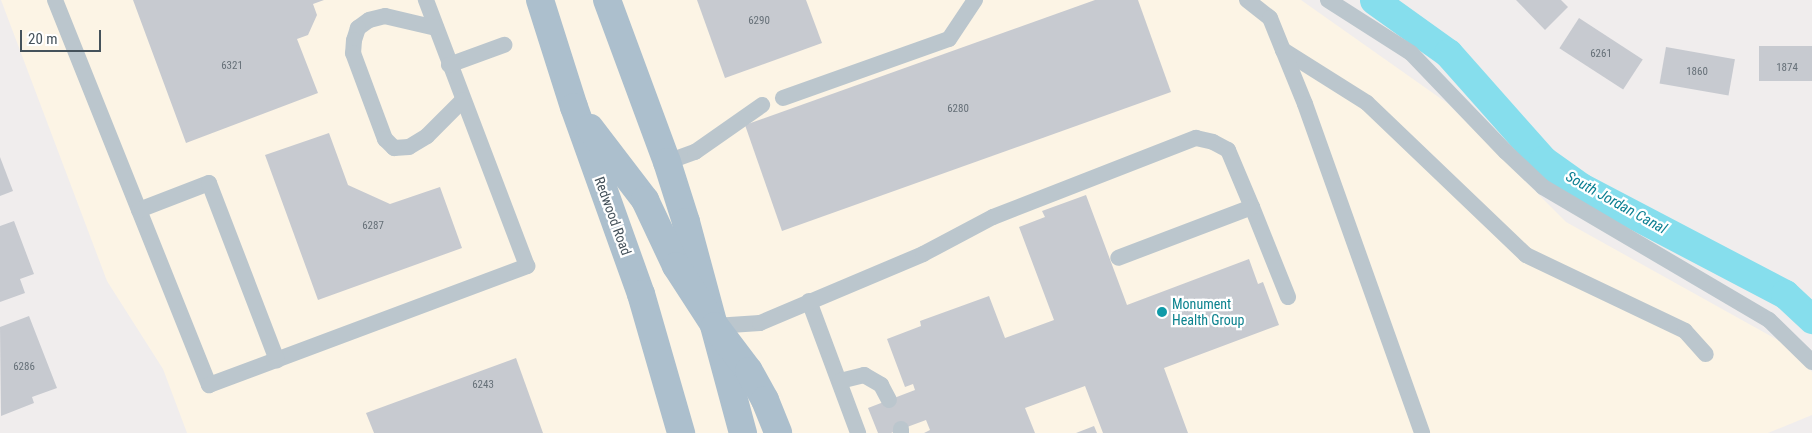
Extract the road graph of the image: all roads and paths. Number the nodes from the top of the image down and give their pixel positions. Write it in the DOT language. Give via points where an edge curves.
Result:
graph roads {
  1 [pos="55,0"];
  2 [pos="426,0"];
  3 [pos="540,0"];
  4 [pos="607,0"];
  5 [pos="975,0"];
  6 [pos="1247,0"];
  7 [pos="1328,0"];
  8 [pos="436,28"];
  9 [pos="504,45"];
  10 [pos="1283,50"];
  11 [pos="449,65"];
  12 [pos="784,98"];
  13 [pos="462,100"];
  14 [pos="762,106"];
  15 [pos="574,107"];
  16 [pos="667,162"];
  17 [pos="1252,207"];
  18 [pos="139,210"];
  19 [pos="1118,258"];
  20 [pos="1288,297"];
  21 [pos="809,301"];
  22 [pos="715,326"];
  23 [pos="1706,354"];
  24 [pos="277,360"];
  25 [pos="1812,362"];
  26 [pos="840,381"];
  27 [pos="889,400"];
  28 [pos="682,433"];
  29 [pos="742,433"];
  30 [pos="778,433"];
  31 [pos="858,433"];
  32 [pos="1422,433"];
  1 -- 18 [label="lane"];
  2 -- 8 [label="lane"];
  3 -- 15 [label="main road, Redwood Road"];
  4 -- 16 [label="main road"];
  5 -- 12 [label="lane" via="949,39"];
  6 -- 10 [label="lane" via="1270,18"];
  7 -- 25 [label="lane" via="1411,52 1543,187 1769,320"];
  8 -- 11 [label="lane"];
  8 -- 13 [label="lane" via="385,16 369,20 358,28 353,53 385,139 394,148 408,147 427,136"];
  9 -- 11 [label="lane"];
  10 -- 23 [label="lane" via="1367,103 1526,255 1684,331"];
  10 -- 32 [label="lane"];
  11 -- 13 [label="lane"];
  13 -- 24 [label="lane" via="527,266"];
  14 -- 16 [label="lane" via="695,152"];
  15 -- 22 [label="main road" via="645,200 676,266"];
  15 -- 28 [label="main road, Redwood Road" via="641,294"];
  16 -- 22 [label="main road"];
  17 -- 19 [label="lane"];
  17 -- 20 [label="lane"];
  17 -- 21 [label="lane" via="1228,150 1196,138 993,217 923,254"];
  18 -- 24 [label="lane" via="209,386"];
  18 -- 24 [label="lane" via="209,183"];
  21 -- 22 [label="lane" via="760,322"];
  21 -- 26 [label="lane"];
  22 -- 29 [label="main road"];
  22 -- 30 [label="main road" via="749,371"];
  26 -- 27 [label="lane" via="864,375 881,385"];
  26 -- 31 [label="lane"];
}
